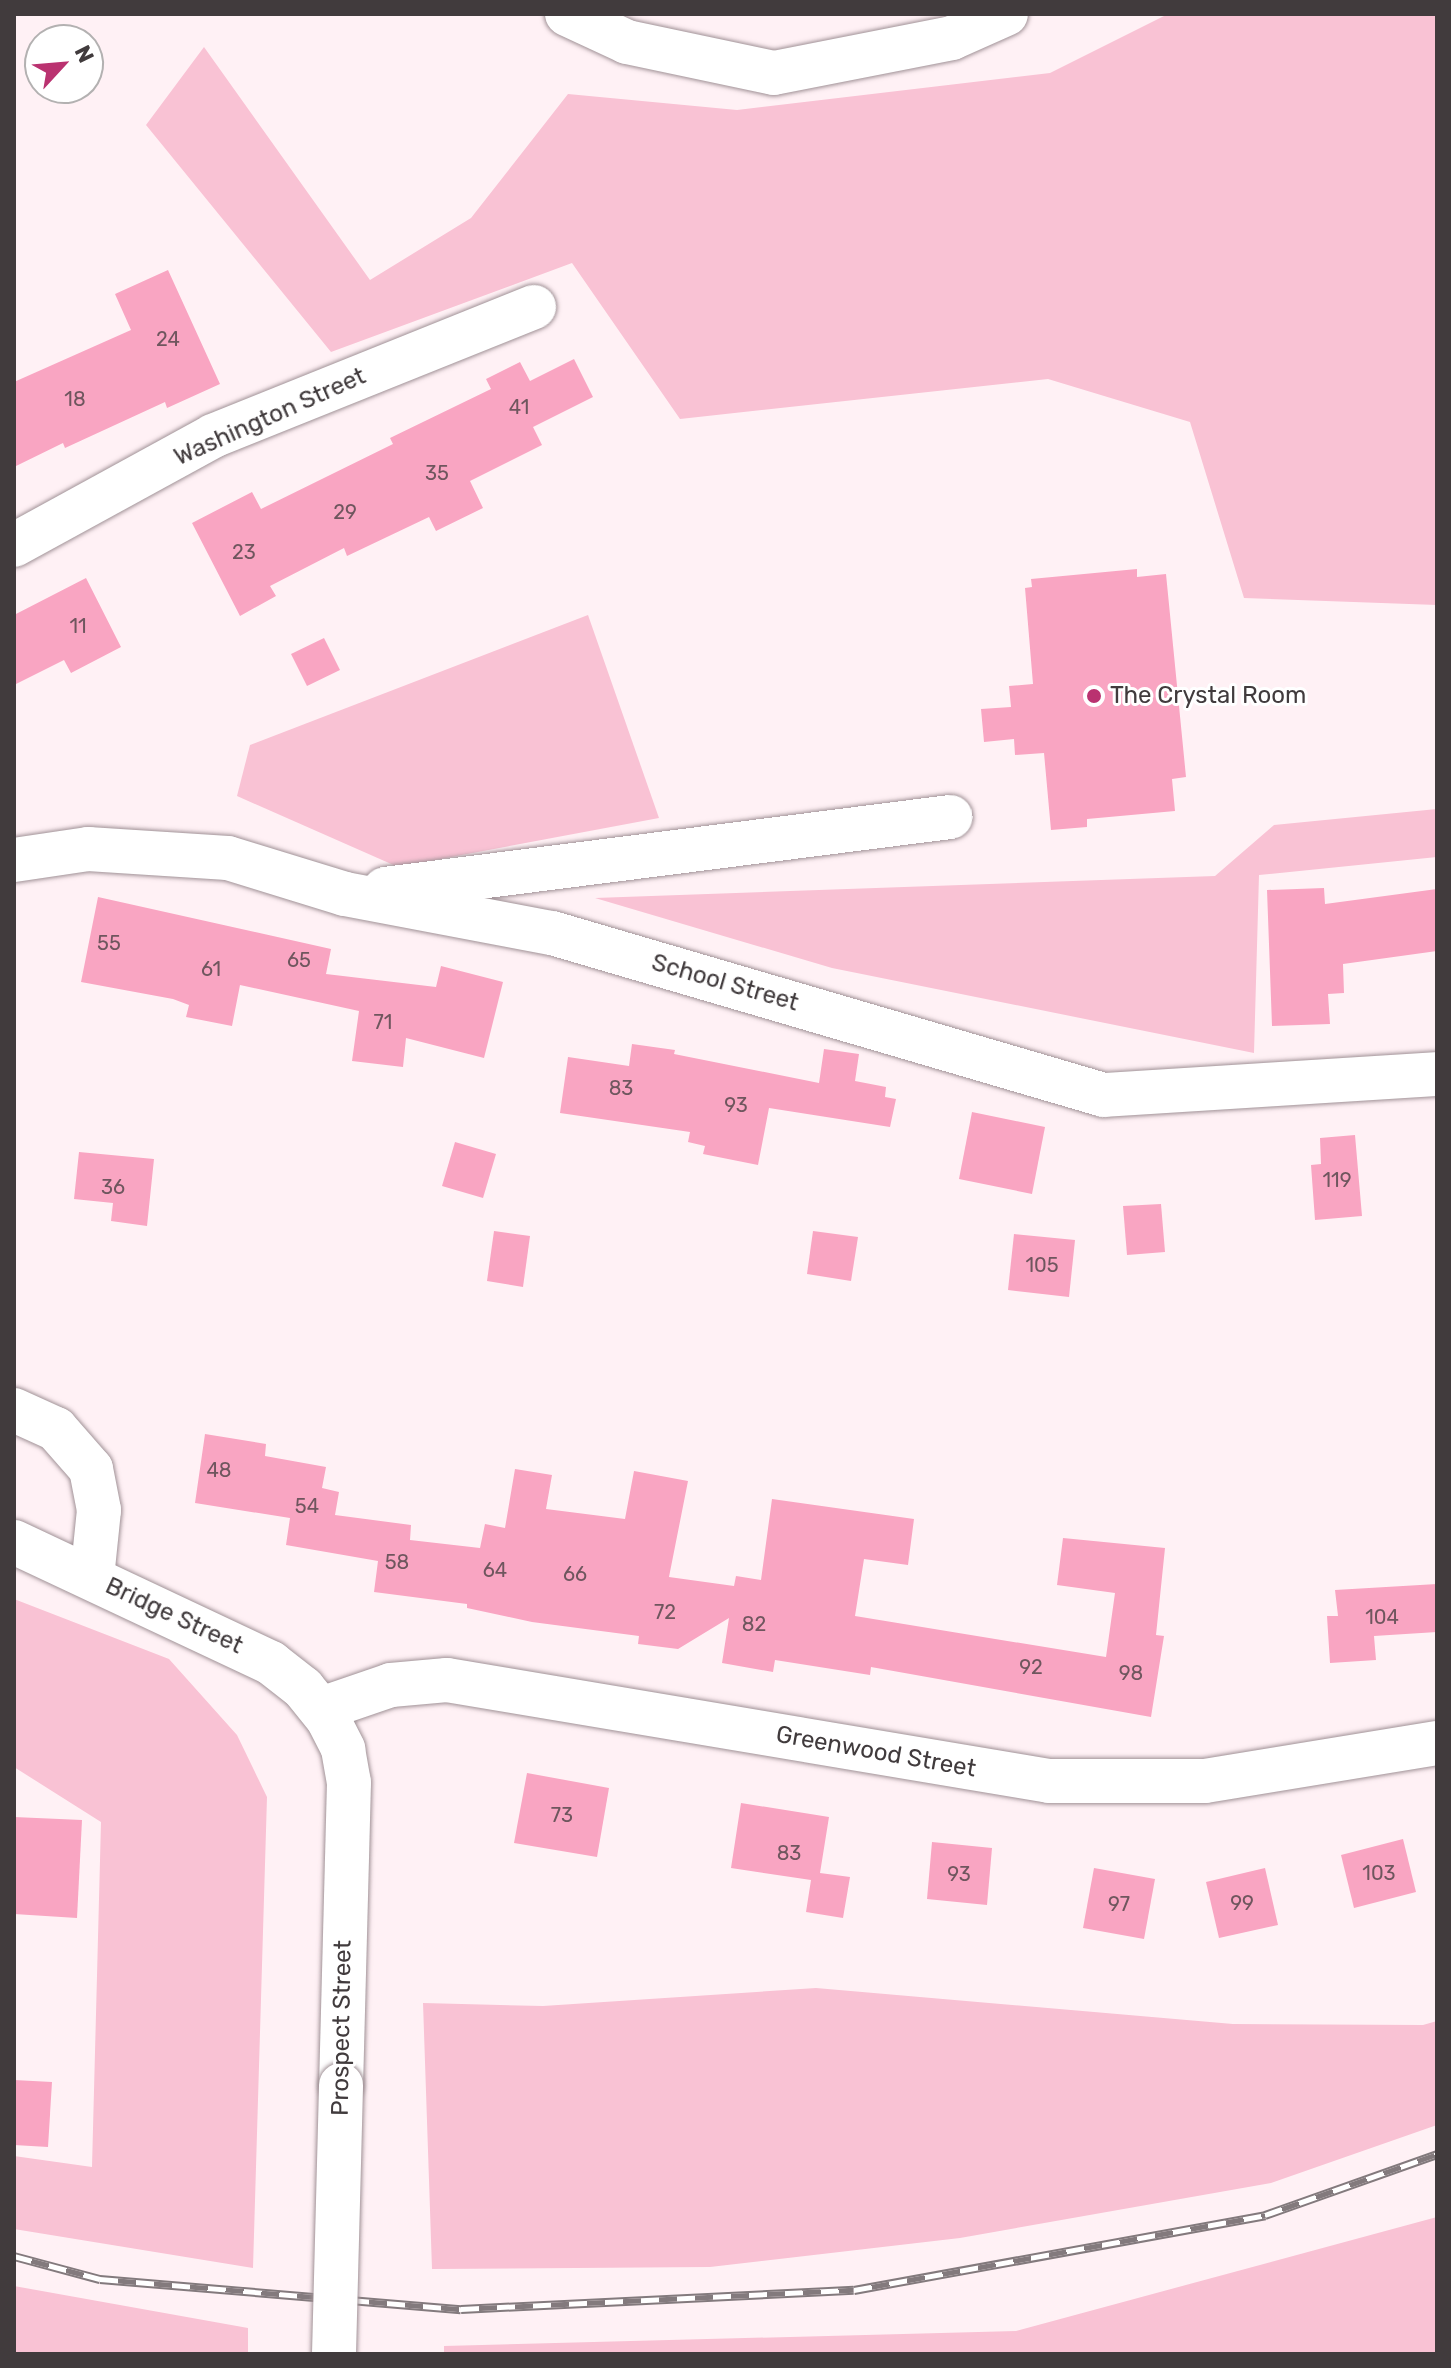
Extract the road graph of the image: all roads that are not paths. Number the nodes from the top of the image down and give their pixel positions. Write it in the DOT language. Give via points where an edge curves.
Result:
graph roads {
  1 [pos="567,14"];
  2 [pos="1006,14"];
  3 [pos="534,307"];
  4 [pos="14,545"];
  5 [pos="950,817"];
  6 [pos="14,860"];
  7 [pos="345,894"];
  8 [pos="1437,1074"];
  9 [pos="14,1410"];
  10 [pos="14,1542"];
  11 [pos="92,1578"];
  12 [pos="321,1709"];
  13 [pos="1437,1743"];
  14 [pos="334,2354"];
  1 -- 2 [label="street" via="627,42 774,73 952,38"];
  3 -- 4 [label="street, Washington Street" via="213,436"];
  5 -- 7 [label="street"];
  6 -- 7 [label="street, School Street" via="88,849 228,858"];
  7 -- 8 [label="street, School Street" via="552,933 1104,1095"];
  9 -- 11 [label="street" via="56,1429 91,1469 99,1510"];
  10 -- 11 [label="street, Bridge Street"];
  11 -- 12 [label="street, Bridge Street" via="271,1663"];
  12 -- 13 [label="street, Greenwood Street" via="391,1685 447,1680 1049,1781 1205,1781"];
  12 -- 14 [label="street, Prospect Street, bridge" via="343,1749 349,1782"];
}
